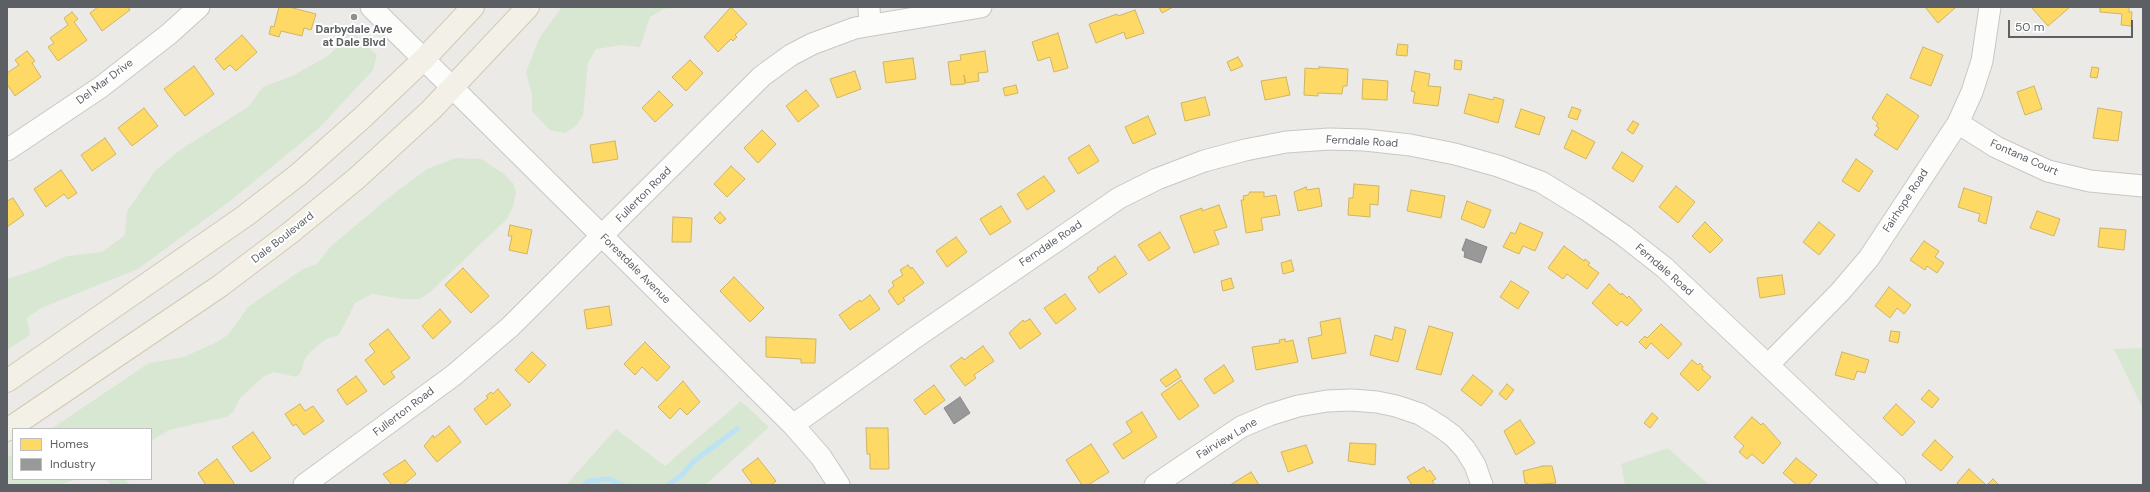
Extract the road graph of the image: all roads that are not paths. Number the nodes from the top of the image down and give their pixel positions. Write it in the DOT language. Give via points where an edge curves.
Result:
graph roads {
  1 [pos="199,7"];
  2 [pos="371,7"];
  3 [pos="474,7"];
  4 [pos="528,7"];
  5 [pos="981,7"];
  6 [pos="1990,7"];
  7 [pos="870,16"];
  8 [pos="424,59"];
  9 [pos="453,88"];
  10 [pos="1958,123"];
  11 [pos="7,150"];
  12 [pos="2143,186"];
  13 [pos="603,236"];
  14 [pos="1768,365"];
  15 [pos="7,381"];
  16 [pos="793,425"];
  17 [pos="7,430"];
  18 [pos="304,485"];
  19 [pos="839,485"];
  20 [pos="1155,485"];
  21 [pos="1482,485"];
  22 [pos="1895,485"];
  1 -- 11 [label="street, Del Mar Drive" via="101,86"];
  2 -- 8 [label="street, Forestdale Avenue"];
  3 -- 8 [label="main road"];
  4 -- 9 [label="main road, Dale Boulevard"];
  5 -- 7 [label="street, Fullerton Road"];
  6 -- 10 [label="street, Fairhope Road" via="1979,72"];
  7 -- 13 [label="street, Fullerton Road" via="791,55 762,76"];
  8 -- 9 [label="street, Forestdale Avenue"];
  8 -- 15 [label="main road" via="299,174 245,216"];
  9 -- 13 [label="street, Forestdale Avenue"];
  9 -- 17 [label="main road, Dale Boulevard" via="357,178 290,233 220,286"];
  10 -- 12 [label="street, Fontana Court" via="1996,147 2048,170 2090,181"];
  10 -- 14 [label="street, Fairhope Road" via="1869,258 1835,298"];
  13 -- 16 [label="street, Forestdale Avenue"];
  13 -- 18 [label="street, Fullerton Road" via="510,327 454,375"];
  14 -- 16 [label="street, Ferndale Road" via="1659,264 1593,214 1541,182 1498,166 1410,145 1329,139 1279,144 1204,161 1157,179 1119,198 916,336"];
  14 -- 22 [label="street, Ferndale Road"];
  16 -- 19 [label="street, Forestdale Avenue" via="821,457"];
  20 -- 21 [label="street, Fairview Lane" via="1241,427 1268,415 1298,406 1352,400 1396,406 1420,414 1441,427 1465,449"];
}
